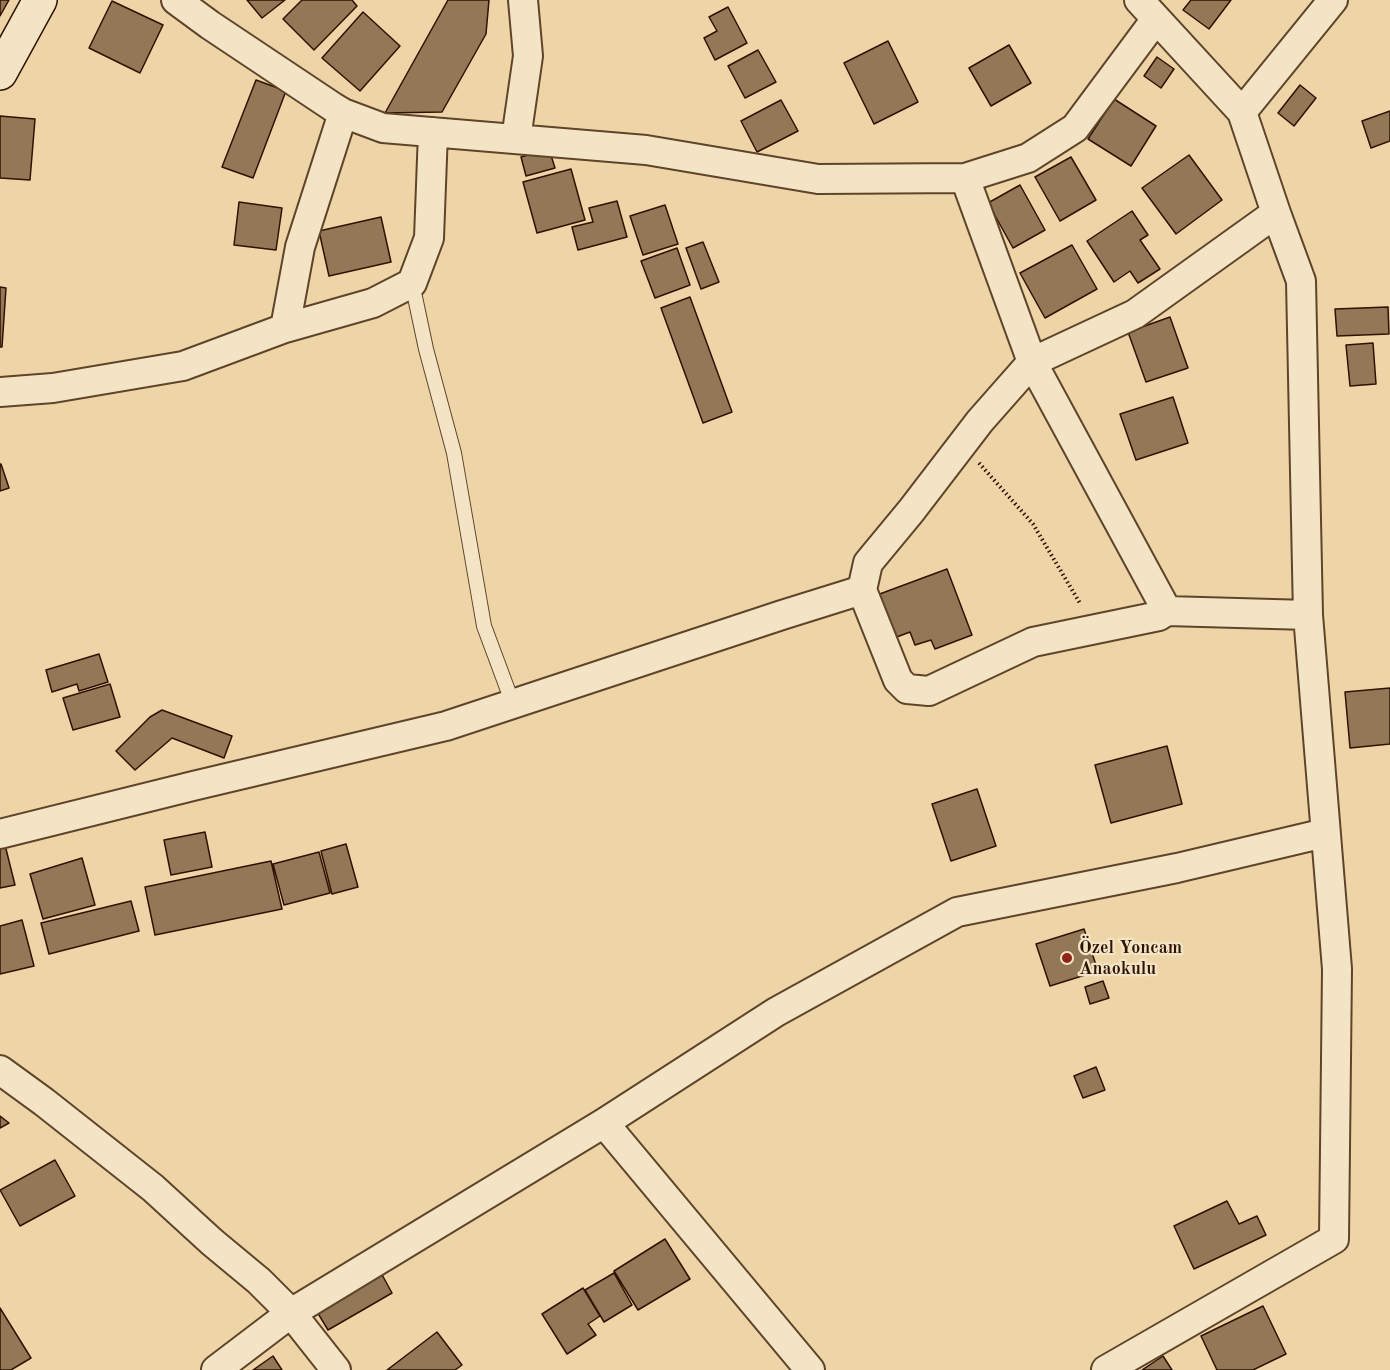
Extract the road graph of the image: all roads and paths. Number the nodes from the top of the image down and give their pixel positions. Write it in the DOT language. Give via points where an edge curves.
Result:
graph roads {
  1 [pos="40,0"];
  2 [pos="176,0"];
  3 [pos="1333,0"];
  4 [pos="530,4"];
  5 [pos="1148,9"];
  6 [pos="0,74"];
  7 [pos="1242,112"];
  8 [pos="343,114"];
  9 [pos="433,132"];
  10 [pos="516,139"];
  11 [pos="965,178"];
  12 [pos="1276,213"];
  13 [pos="412,283"];
  14 [pos="285,328"];
  15 [pos="1032,362"];
  16 [pos="0,392"];
  17 [pos="962,444"];
  18 [pos="862,590"];
  19 [pos="1167,611"];
  20 [pos="1308,615"];
  21 [pos="1095,629"];
  22 [pos="513,704"];
  23 [pos="1325,833"];
  24 [pos="0,834"];
  25 [pos="0,1070"];
  26 [pos="604,1123"];
  27 [pos="291,1313"];
  28 [pos="216,1370"];
  29 [pos="336,1370"];
  30 [pos="810,1370"];
  31 [pos="1106,1370"];
  1 -- 6 [label="street"];
  2 -- 8 [label="street"];
  3 -- 7 [label="street"];
  4 -- 10 [label="street" via="528,56"];
  5 -- 7 [label="street"];
  5 -- 11 [label="street" via="1075,128 1028,158"];
  7 -- 12 [label="street"];
  8 -- 9 [label="street" via="383,128"];
  8 -- 14 [label="street" via="300,247"];
  9 -- 10 [label="street"];
  9 -- 13 [label="street" via="429,238"];
  10 -- 11 [label="street" via="646,150 818,179"];
  11 -- 15 [label="street"];
  12 -- 15 [label="street" via="1135,314"];
  12 -- 20 [label="street" via="1301,280"];
  13 -- 14 [label="street" via="373,303"];
  13 -- 22 [label="lane" via="454,453 484,626"];
  14 -- 16 [label="street" via="183,366 53,388"];
  15 -- 17 [label="street"];
  15 -- 19 [label="street"];
  17 -- 18 [label="street" via="868,563"];
  17 -- 21 [label="path" via="1033,524"];
  18 -- 21 [label="street" via="898,680 907,689 929,691 1033,642"];
  18 -- 22 [label="street"];
  19 -- 20 [label="street"];
  19 -- 21 [label="street"];
  20 -- 23 [label="street"];
  22 -- 24 [label="street" via="446,726"];
  23 -- 26 [label="street" via="1177,868 957,912 776,1012"];
  23 -- 31 [label="street" via="1337,969 1334,1239"];
  25 -- 27 [label="street" via="153,1188"];
  26 -- 27 [label="street"];
  26 -- 30 [label="street"];
  27 -- 28 [label="street"];
  27 -- 29 [label="street"];
}
